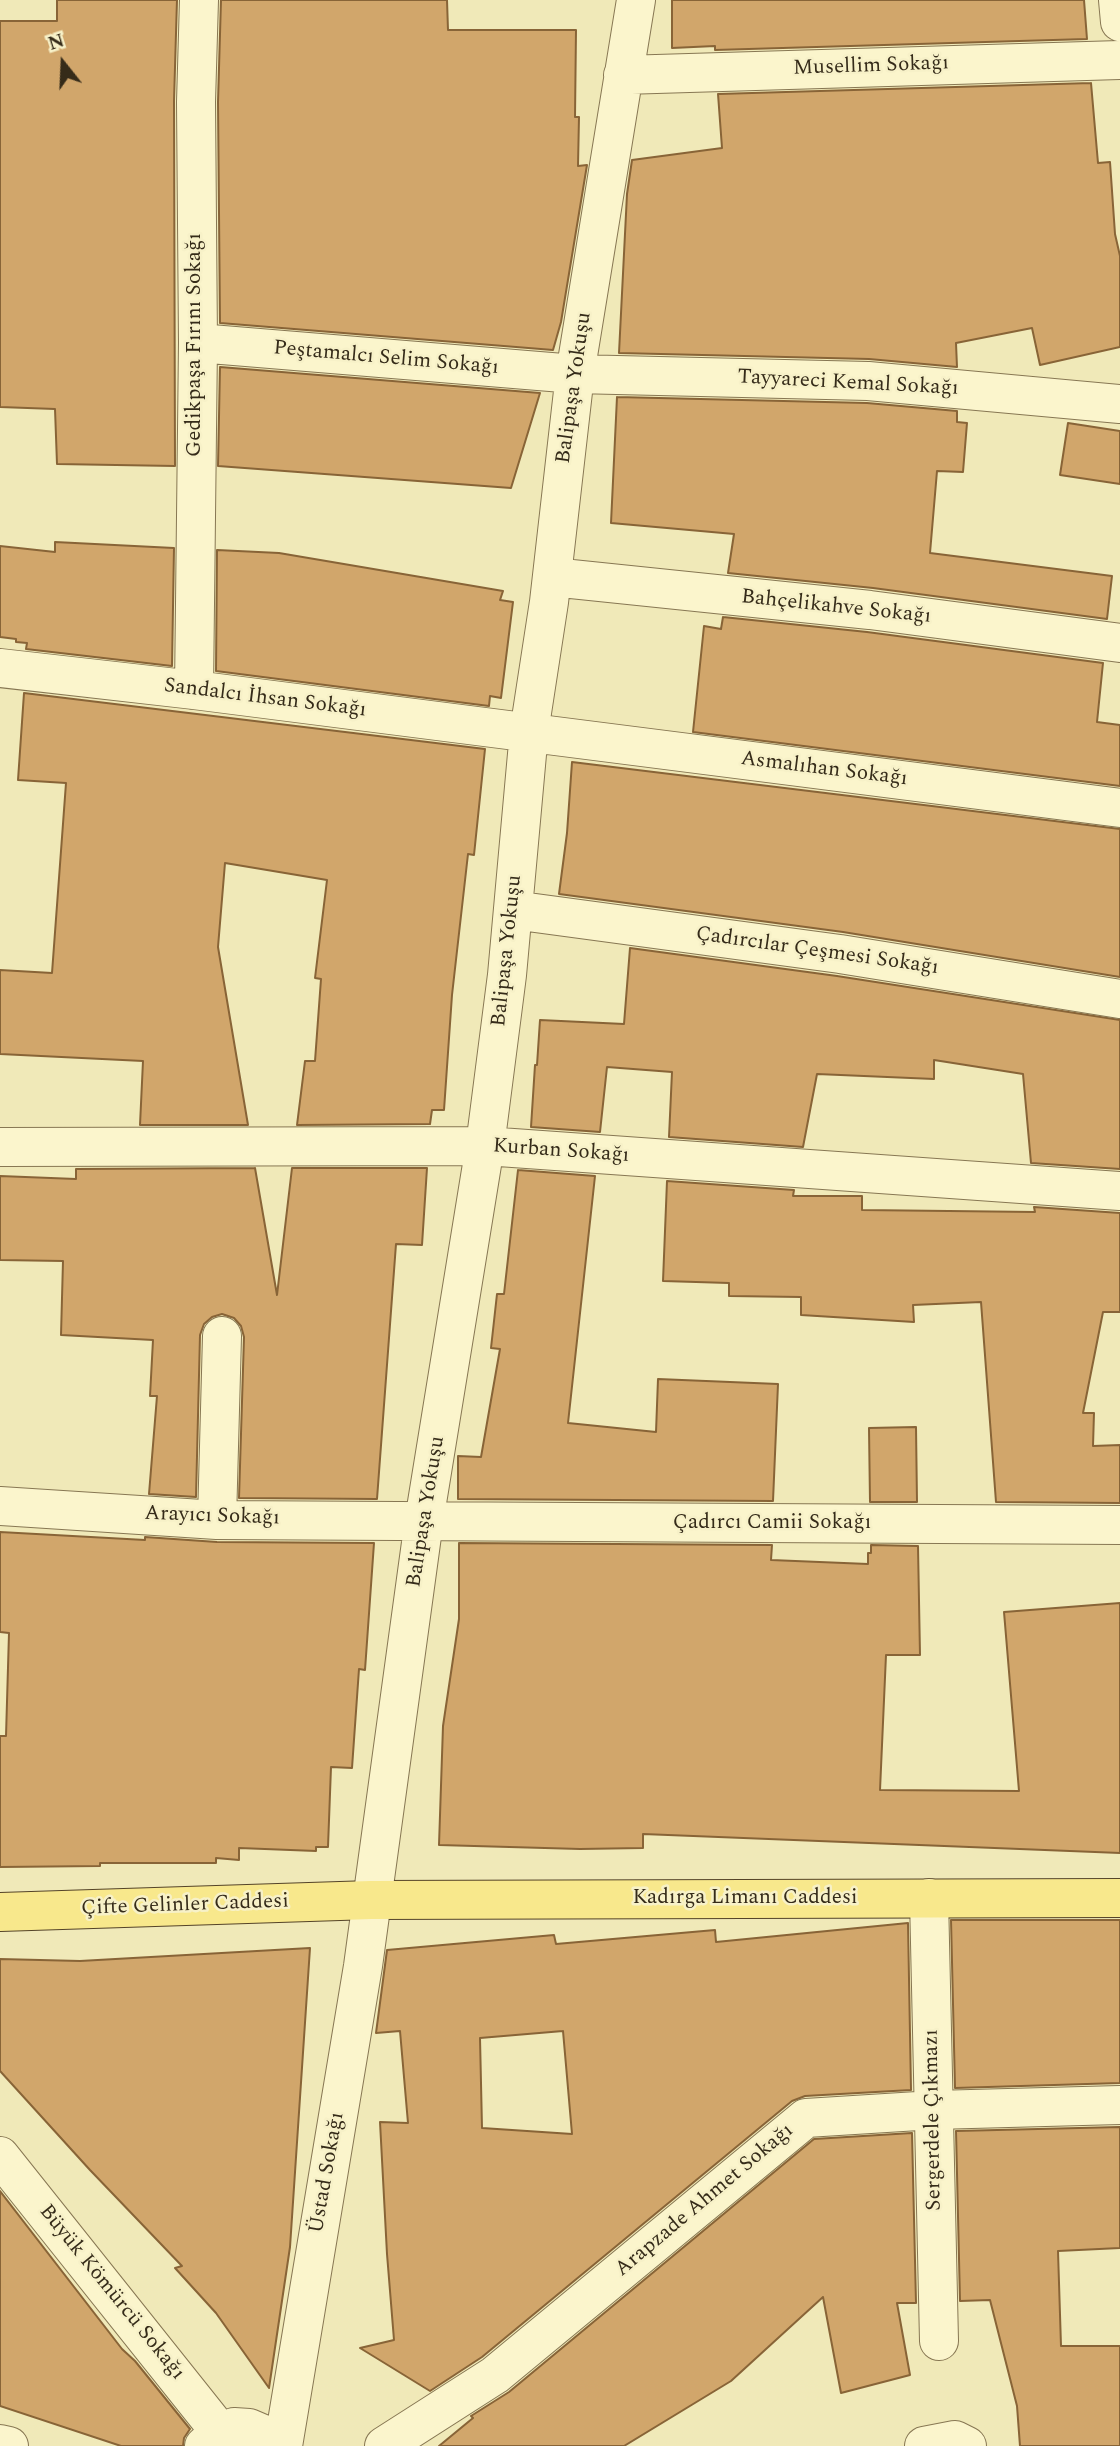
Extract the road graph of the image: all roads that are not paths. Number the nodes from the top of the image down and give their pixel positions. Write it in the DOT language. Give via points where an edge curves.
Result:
graph roads {
  1 [pos="199,0"];
  2 [pos="636,0"];
  3 [pos="1118,0"];
  4 [pos="1120,22"];
  5 [pos="1120,61"];
  6 [pos="623,75"];
  7 [pos="198,344"];
  8 [pos="575,374"];
  9 [pos="1120,404"];
  10 [pos="552,577"];
  11 [pos="1120,643"];
  12 [pos="0,668"];
  13 [pos="194,690"];
  14 [pos="529,732"];
  15 [pos="1120,807"];
  16 [pos="513,910"];
  17 [pos="1120,999"];
  18 [pos="485,1146"];
  19 [pos="0,1147"];
  20 [pos="1120,1191"];
  21 [pos="222,1336"];
  22 [pos="0,1506"];
  23 [pos="217,1520"];
  24 [pos="424,1521"];
  25 [pos="1120,1525"];
  26 [pos="929,1898"];
  27 [pos="1120,1898"];
  28 [pos="371,1900"];
  29 [pos="0,1912"];
  30 [pos="1120,2105"];
  31 [pos="934,2110"];
  32 [pos="0,2156"];
  33 [pos="939,2341"];
  34 [pos="212,2439"];
  35 [pos="0,2444"];
  36 [pos="9,2446"];
  37 [pos="275,2446"];
  38 [pos="283,2446"];
  39 [pos="384,2446"];
  40 [pos="924,2446"];
  41 [pos="967,2446"];
  1 -- 7 [label="street, Gedikpaşa Fırını Sokağı"];
  2 -- 6 [label="street, Balipaşa Yokuşu"];
  3 -- 4 [label="street"];
  5 -- 6 [label="street, Musellim Sokağı"];
  6 -- 8 [label="street, Balipaşa Yokuşu"];
  7 -- 8 [label="street, Peştamalcı Selim Sokağı"];
  7 -- 13 [label="street, Gedikpaşa Fırını Sokağı"];
  8 -- 9 [label="street, Tayyareci Kemal Sokağı" via="868,381"];
  8 -- 10 [label="street, Balipaşa Yokuşu"];
  10 -- 11 [label="street, Bahçelikahve Sokağı" via="870,610"];
  10 -- 14 [label="street, Balipaşa Yokuşu"];
  12 -- 13 [label="street, Sandalcı İhsan Sokağı"];
  13 -- 14 [label="street, Sandalcı İhsan Sokağı"];
  14 -- 15 [label="street, Asmalıhan Sokağı"];
  14 -- 16 [label="street, Balipaşa Yokuşu"];
  16 -- 17 [label="street, Çadırcılar Çeşmesi Sokağı" via="840,954"];
  16 -- 18 [label="street, Balipaşa Yokuşu"];
  18 -- 19 [label="street, Kurban Sokağı"];
  18 -- 20 [label="street, Kurban Sokağı"];
  18 -- 24 [label="street, Balipaşa Yokuşu"];
  21 -- 23 [label="street"];
  22 -- 23 [label="street, Arayıcı Sokağı"];
  23 -- 24 [label="street, Arayıcı Sokağı"];
  24 -- 25 [label="street, Çadırcı Camii Sokağı"];
  24 -- 28 [label="street, Balipaşa Yokuşu"];
  26 -- 27 [label="main road, Kadırga Limanı Caddesi"];
  26 -- 28 [label="main road, Kadırga Limanı Caddesi"];
  26 -- 31 [label="street, Sergerdele Çıkmazı"];
  28 -- 29 [label="main road, Çifte Gelinler Caddesi"];
  28 -- 38 [label="street, Üstad Sokağı"];
  30 -- 31 [label="street, Arapzade Ahmet Sokağı"];
  31 -- 33 [label="street, Sergerdele Çıkmazı"];
  31 -- 39 [label="street, Arapzade Ahmet Sokağı" via="806,2118 495,2375"];
  32 -- 34 [label="street, Büyük Kömürcü Sokağı"];
  34 -- 37 [label="street" via="234,2427 249,2428"];
  35 -- 36 [label="street"];
  40 -- 41 [label="street" via="955,2440"];
}
